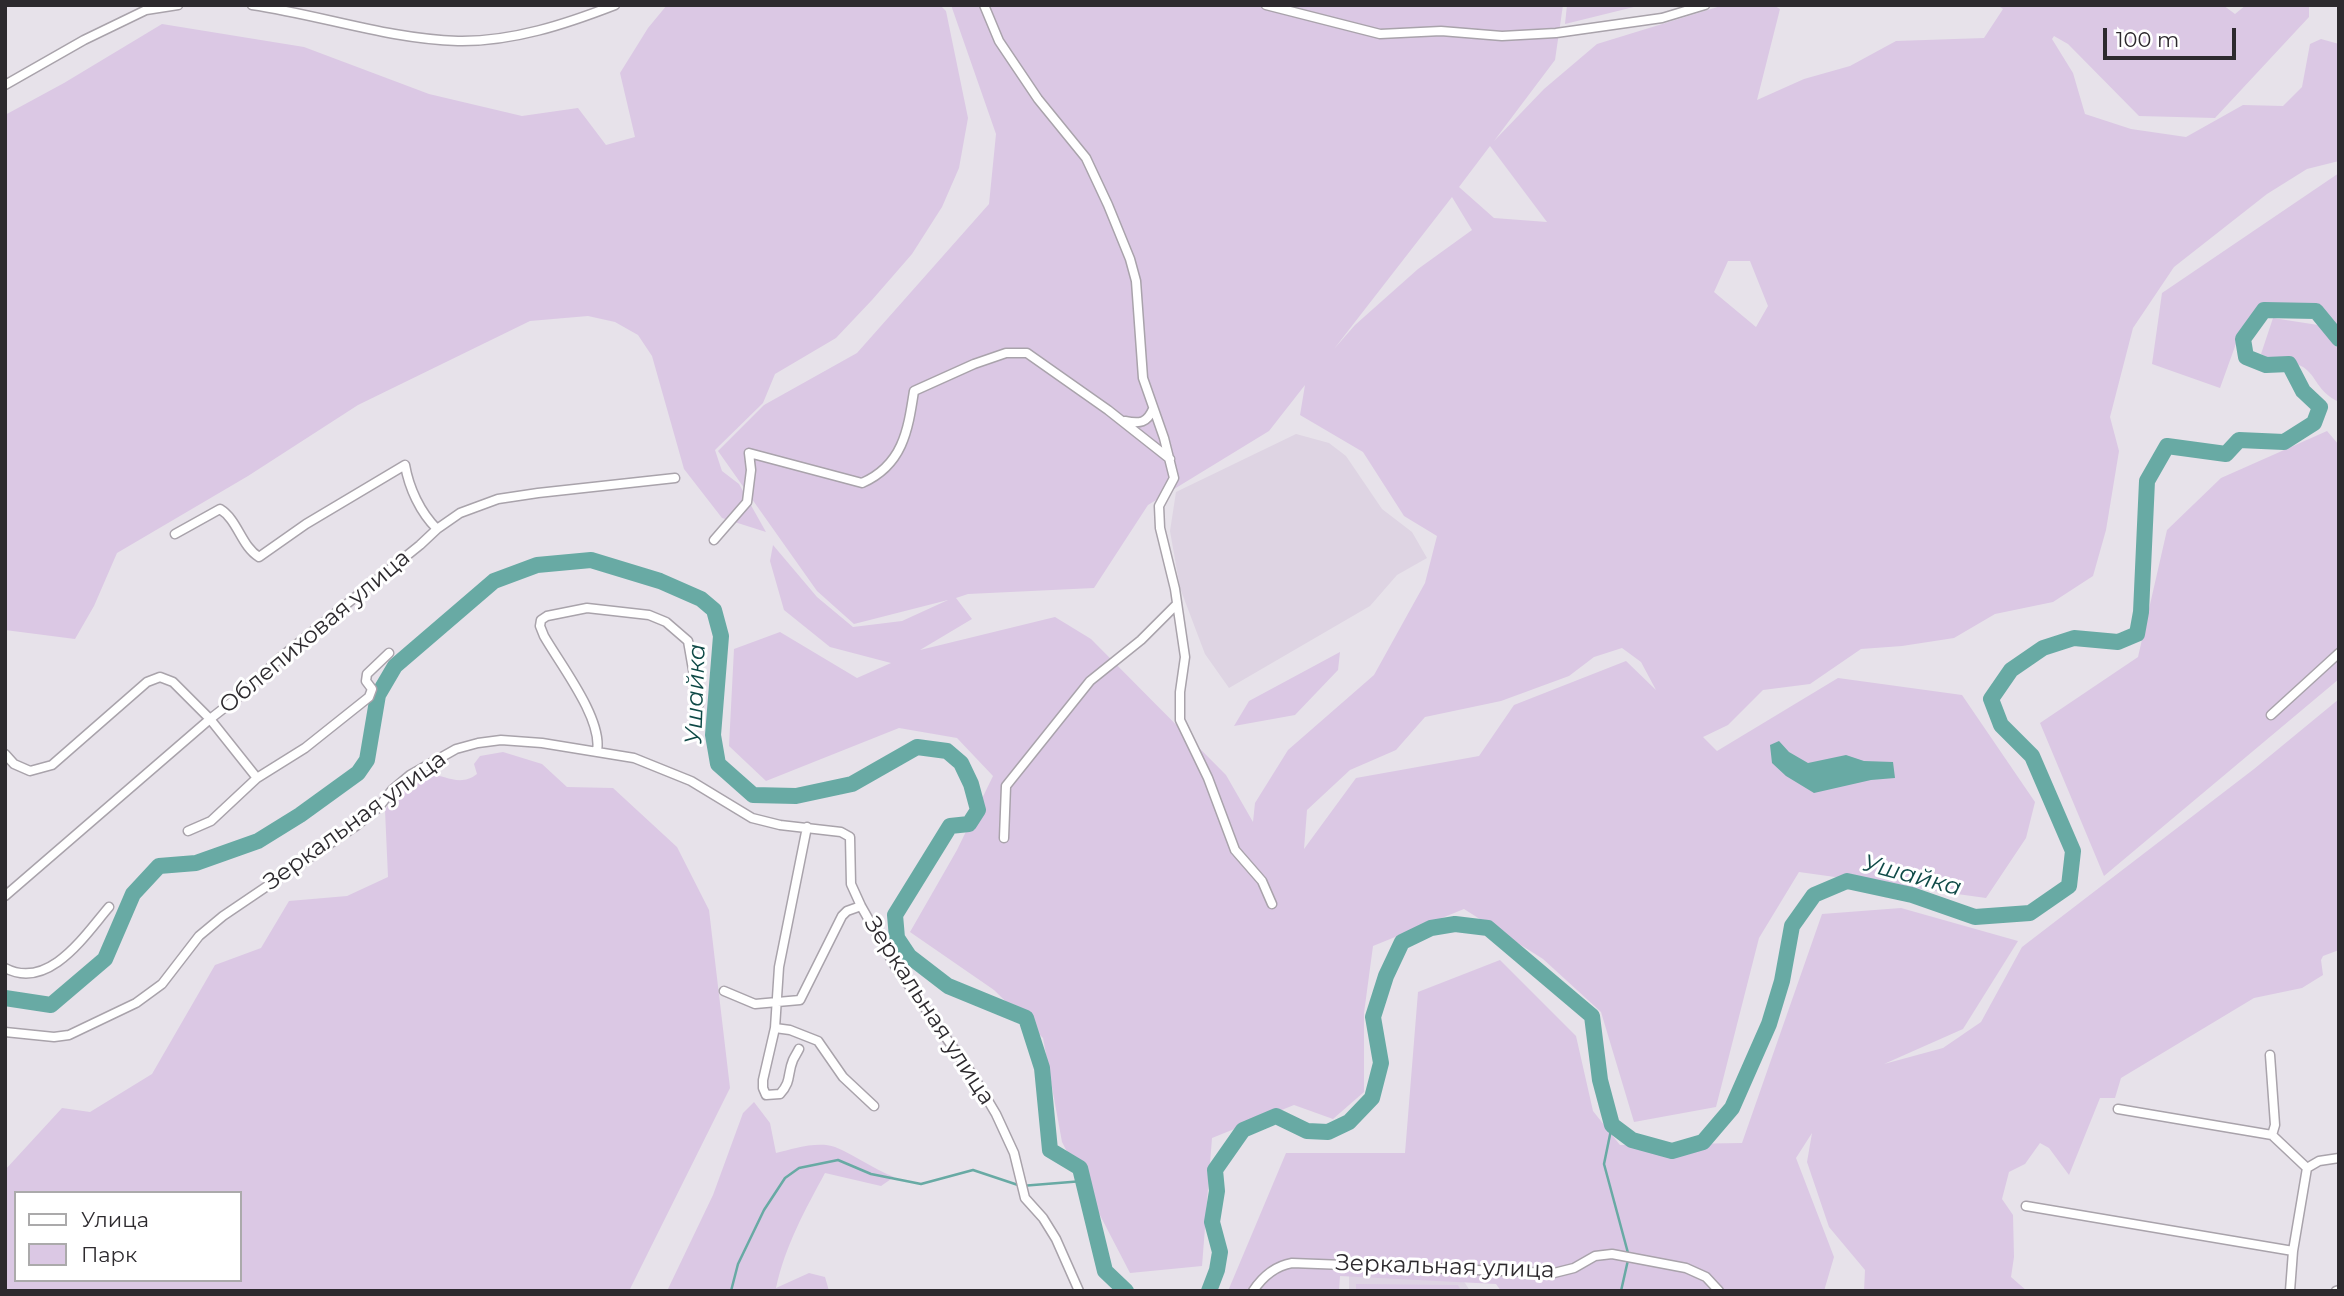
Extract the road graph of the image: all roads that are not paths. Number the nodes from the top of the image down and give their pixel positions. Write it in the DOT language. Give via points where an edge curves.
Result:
graph roads {
  1 [pos="178,5"];
  2 [pos="252,5"];
  3 [pos="615,5"];
  4 [pos="984,5"];
  5 [pos="1266,5"];
  6 [pos="1705,5"];
  7 [pos="5,85"];
  8 [pos="1153,409"];
  9 [pos="1121,420"];
  10 [pos="1170,459"];
  11 [pos="675,478"];
  12 [pos="437,528"];
  13 [pos="174,534"];
  14 [pos="714,540"];
  15 [pos="1177,604"];
  16 [pos="389,653"];
  17 [pos="2339,653"];
  18 [pos="699,704"];
  19 [pos="2271,715"];
  20 [pos="211,719"];
  21 [pos="597,751"];
  22 [pos="5,754"];
  23 [pos="257,778"];
  24 [pos="807,827"];
  25 [pos="188,831"];
  26 [pos="1004,838"];
  27 [pos="5,896"];
  28 [pos="1272,904"];
  29 [pos="108,906"];
  30 [pos="861,906"];
  31 [pos="5,968"];
  32 [pos="724,991"];
  33 [pos="776,1003"];
  34 [pos="775,1028"];
  35 [pos="5,1032"];
  36 [pos="799,1049"];
  37 [pos="2270,1055"];
  38 [pos="874,1106"];
  39 [pos="2118,1109"];
  40 [pos="2272,1135"];
  41 [pos="2339,1158"];
  42 [pos="2307,1168"];
  43 [pos="2026,1206"];
  44 [pos="2293,1251"];
  45 [pos="1079,1291"];
  46 [pos="1253,1291"];
  47 [pos="1719,1291"];
  48 [pos="2290,1291"];
  1 -- 7 [label="street" via="146,10"];
  2 -- 3 [label="street" via="376,31 460,41 549,28"];
  4 -- 8 [label="street" via="999,41 1086,158 1108,205 1136,281 1143,378"];
  5 -- 6 [label="street" via="1380,34 1441,30 1502,36 1662,18"];
  8 -- 9 [label="street" via="1143,422"];
  8 -- 10 [label="street"];
  9 -- 10 [label="street"];
  9 -- 14 [label="street" via="1027,354 1006,353 914,391 900,448 879,474 862,483 749,453 747,502"];
  10 -- 15 [label="street" via="1174,478 1159,506 1160,528"];
  11 -- 12 [label="street, Облепиховая улица" via="498,499 460,513"];
  12 -- 13 [label="street" via="416,498 405,465 259,557 220,509"];
  12 -- 20 [label="street, Облепиховая улица"];
  15 -- 26 [label="street" via="1142,640 1090,681 1006,786"];
  15 -- 28 [label="street" via="1185,657 1181,720 1235,850 1262,881"];
  16 -- 23 [label="street" via="367,674 372,689 369,697 305,748"];
  17 -- 19 [label="street"];
  18 -- 21 [label="street" via="688,641 666,622 649,615 587,608 547,616 540,626 587,710 597,733"];
  20 -- 22 [label="street" via="173,682 160,677 147,682 52,765 30,771"];
  20 -- 23 [label="street"];
  20 -- 27 [label="street, Облепиховая улица"];
  21 -- 24 [label="street, Зеркальная улица" via="653,764 752,818"];
  21 -- 35 [label="street, Зеркальная улица" via="500,740 456,749 410,775 356,826 223,916 200,936 162,984 136,1003 69,1035"];
  23 -- 25 [label="street" via="211,821"];
  24 -- 30 [label="street, Зеркальная улица" via="850,837 851,884"];
  24 -- 33 [label="street"];
  29 -- 31 [label="street" via="54,965 16,974"];
  30 -- 33 [label="street" via="842,916 800,1000"];
  30 -- 45 [label="street, Зеркальная улица" via="895,966 988,1100 1014,1153 1025,1198 1056,1240"];
  32 -- 33 [label="street" via="755,1004"];
  33 -- 34 [label="street"];
  34 -- 36 [label="street" via="763,1080 766,1095 785,1089"];
  34 -- 38 [label="street" via="818,1041 843,1077"];
  37 -- 40 [label="street"];
  39 -- 40 [label="street"];
  40 -- 42 [label="street"];
  41 -- 42 [label="street"];
  42 -- 44 [label="street"];
  43 -- 44 [label="street"];
  44 -- 48 [label="street"];
  46 -- 47 [label="street, Зеркальная улица" via="1269,1273 1292,1263 1554,1273 1612,1254 1686,1268 1706,1277"];
}
